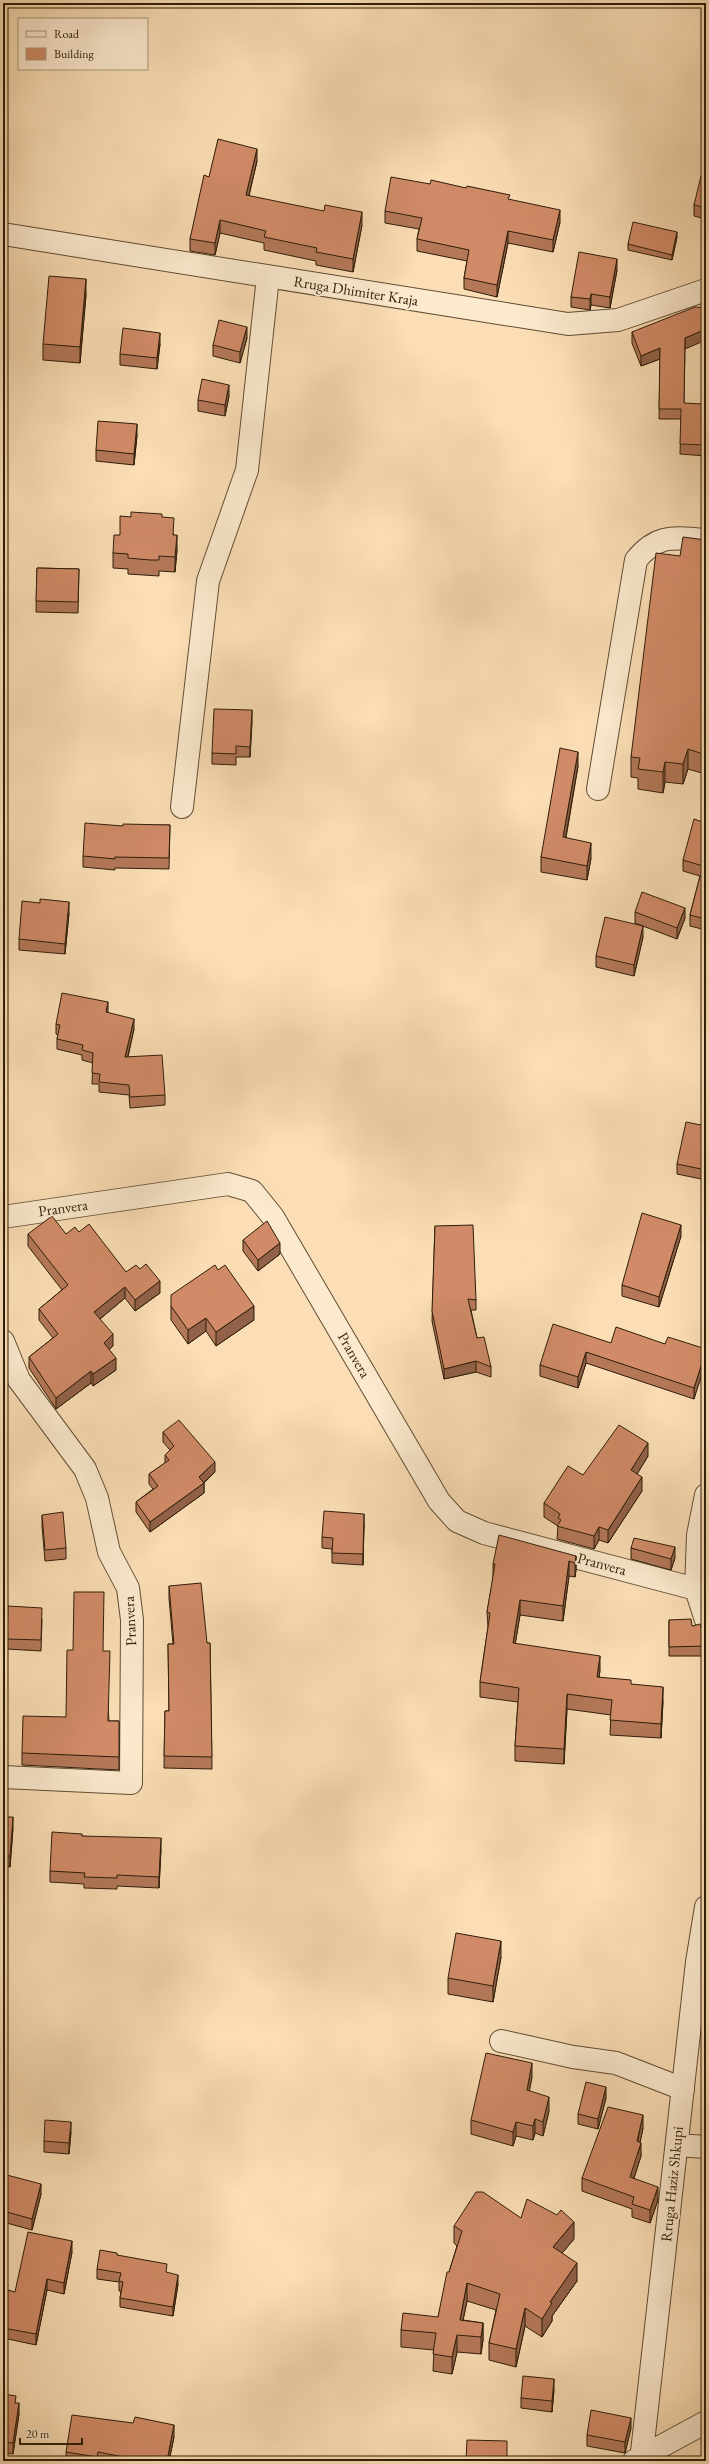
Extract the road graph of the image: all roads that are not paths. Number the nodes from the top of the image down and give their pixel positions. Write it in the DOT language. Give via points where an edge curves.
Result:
graph roads {
  1 [pos="3,234"];
  2 [pos="268,277"];
  3 [pos="706,290"];
  4 [pos="706,540"];
  5 [pos="598,789"];
  6 [pos="182,807"];
  7 [pos="3,1217"];
  8 [pos="3,1341"];
  9 [pos="706,1495"];
  10 [pos="696,1589"];
  11 [pos="706,1620"];
  12 [pos="3,1777"];
  13 [pos="706,1907"];
  14 [pos="501,2041"];
  15 [pos="683,2089"];
  16 [pos="677,2145"];
  17 [pos="706,2147"];
  18 [pos="706,2422"];
  19 [pos="639,2459"];
  1 -- 2 [label="street, Rruga Dhimiter Kraja"];
  2 -- 3 [label="street, Rruga Dhimiter Kraja" via="568,324 618,320"];
  2 -- 6 [label="street" via="247,470 208,581"];
  4 -- 5 [label="street" via="667,538 644,550 636,560"];
  7 -- 10 [label="street, Pranvera" via="228,1184 252,1191 273,1217 439,1501 458,1521 484,1533"];
  8 -- 12 [label="street, Pranvera" via="23,1386 52,1421 85,1468 98,1498 109,1552 128,1588 132,1620 131,1783"];
  9 -- 10 [label="street" via="698,1535"];
  10 -- 11 [label="street"];
  13 -- 15 [label="street, Rruga Haziz Shkupi" via="697,1962"];
  14 -- 15 [label="street" via="573,2057 616,2063"];
  15 -- 16 [label="street, Rruga Haziz Shkupi"];
  16 -- 17 [label="street"];
  16 -- 19 [label="street, Rruga Haziz Shkupi"];
  18 -- 19 [label="street"];
}
